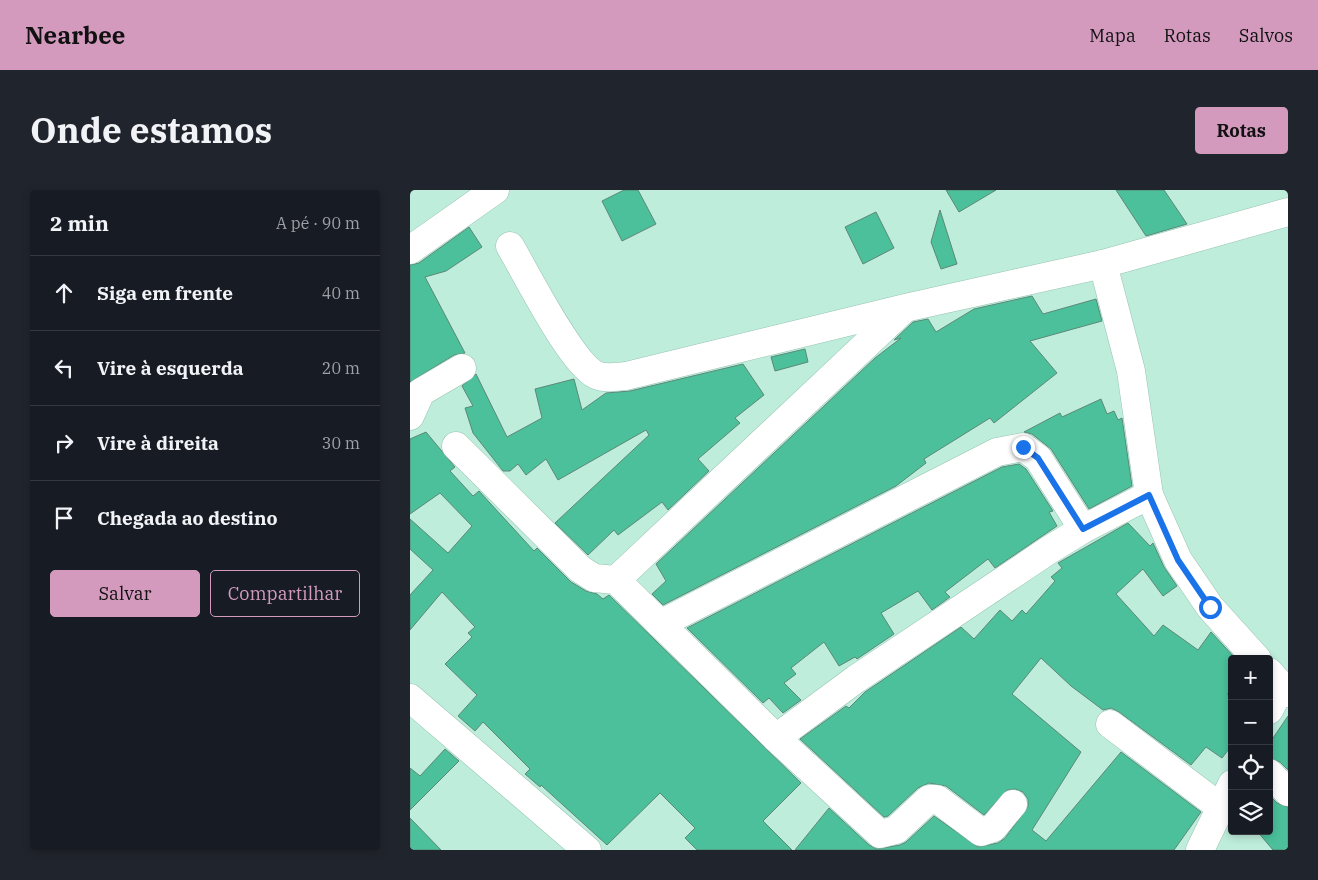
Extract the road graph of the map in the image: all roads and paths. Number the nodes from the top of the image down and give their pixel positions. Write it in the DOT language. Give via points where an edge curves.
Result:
graph roads {
  1 [pos="494,190"];
  2 [pos="1288,212"];
  3 [pos="510,246"];
  4 [pos="410,250"];
  5 [pos="1104,264"];
  6 [pos="905,308"];
  7 [pos="462,368"];
  8 [pos="410,416"];
  9 [pos="456,446"];
  10 [pos="1149,495"];
  11 [pos="1083,529"];
  12 [pos="616,580"];
  13 [pos="660,624"];
  14 [pos="1253,655"];
  15 [pos="1280,684"];
  16 [pos="410,698"];
  17 [pos="1273,701"];
  18 [pos="1110,724"];
  19 [pos="776,738"];
  20 [pos="1273,777"];
  21 [pos="1288,792"];
  22 [pos="1226,796"];
  23 [pos="1013,804"];
  24 [pos="587,850"];
  25 [pos="1200,850"];
  1 -- 4 [label="street"];
  2 -- 5 [label="street"];
  3 -- 6 [label="street" via="573,353 594,374 605,378 626,376"];
  5 -- 6 [label="street"];
  5 -- 10 [label="street" via="1131,371"];
  6 -- 12 [label="street"];
  7 -- 8 [label="street" via="421,392"];
  9 -- 12 [label="street" via="580,569 594,578"];
  10 -- 11 [label="street"];
  10 -- 14 [label="street" via="1178,560 1210,607"];
  11 -- 13 [label="street" via="1038,458 1023,447 997,452"];
  11 -- 19 [label="street" via="856,679"];
  12 -- 13 [label="street"];
  13 -- 19 [label="street"];
  15 -- 17 [label="street"];
  16 -- 24 [label="street"];
  18 -- 22 [label="street"];
  19 -- 23 [label="street" via="880,834 896,830 929,799 937,799 981,832 993,828"];
  20 -- 21 [label="street"];
  22 -- 25 [label="street"];
}
